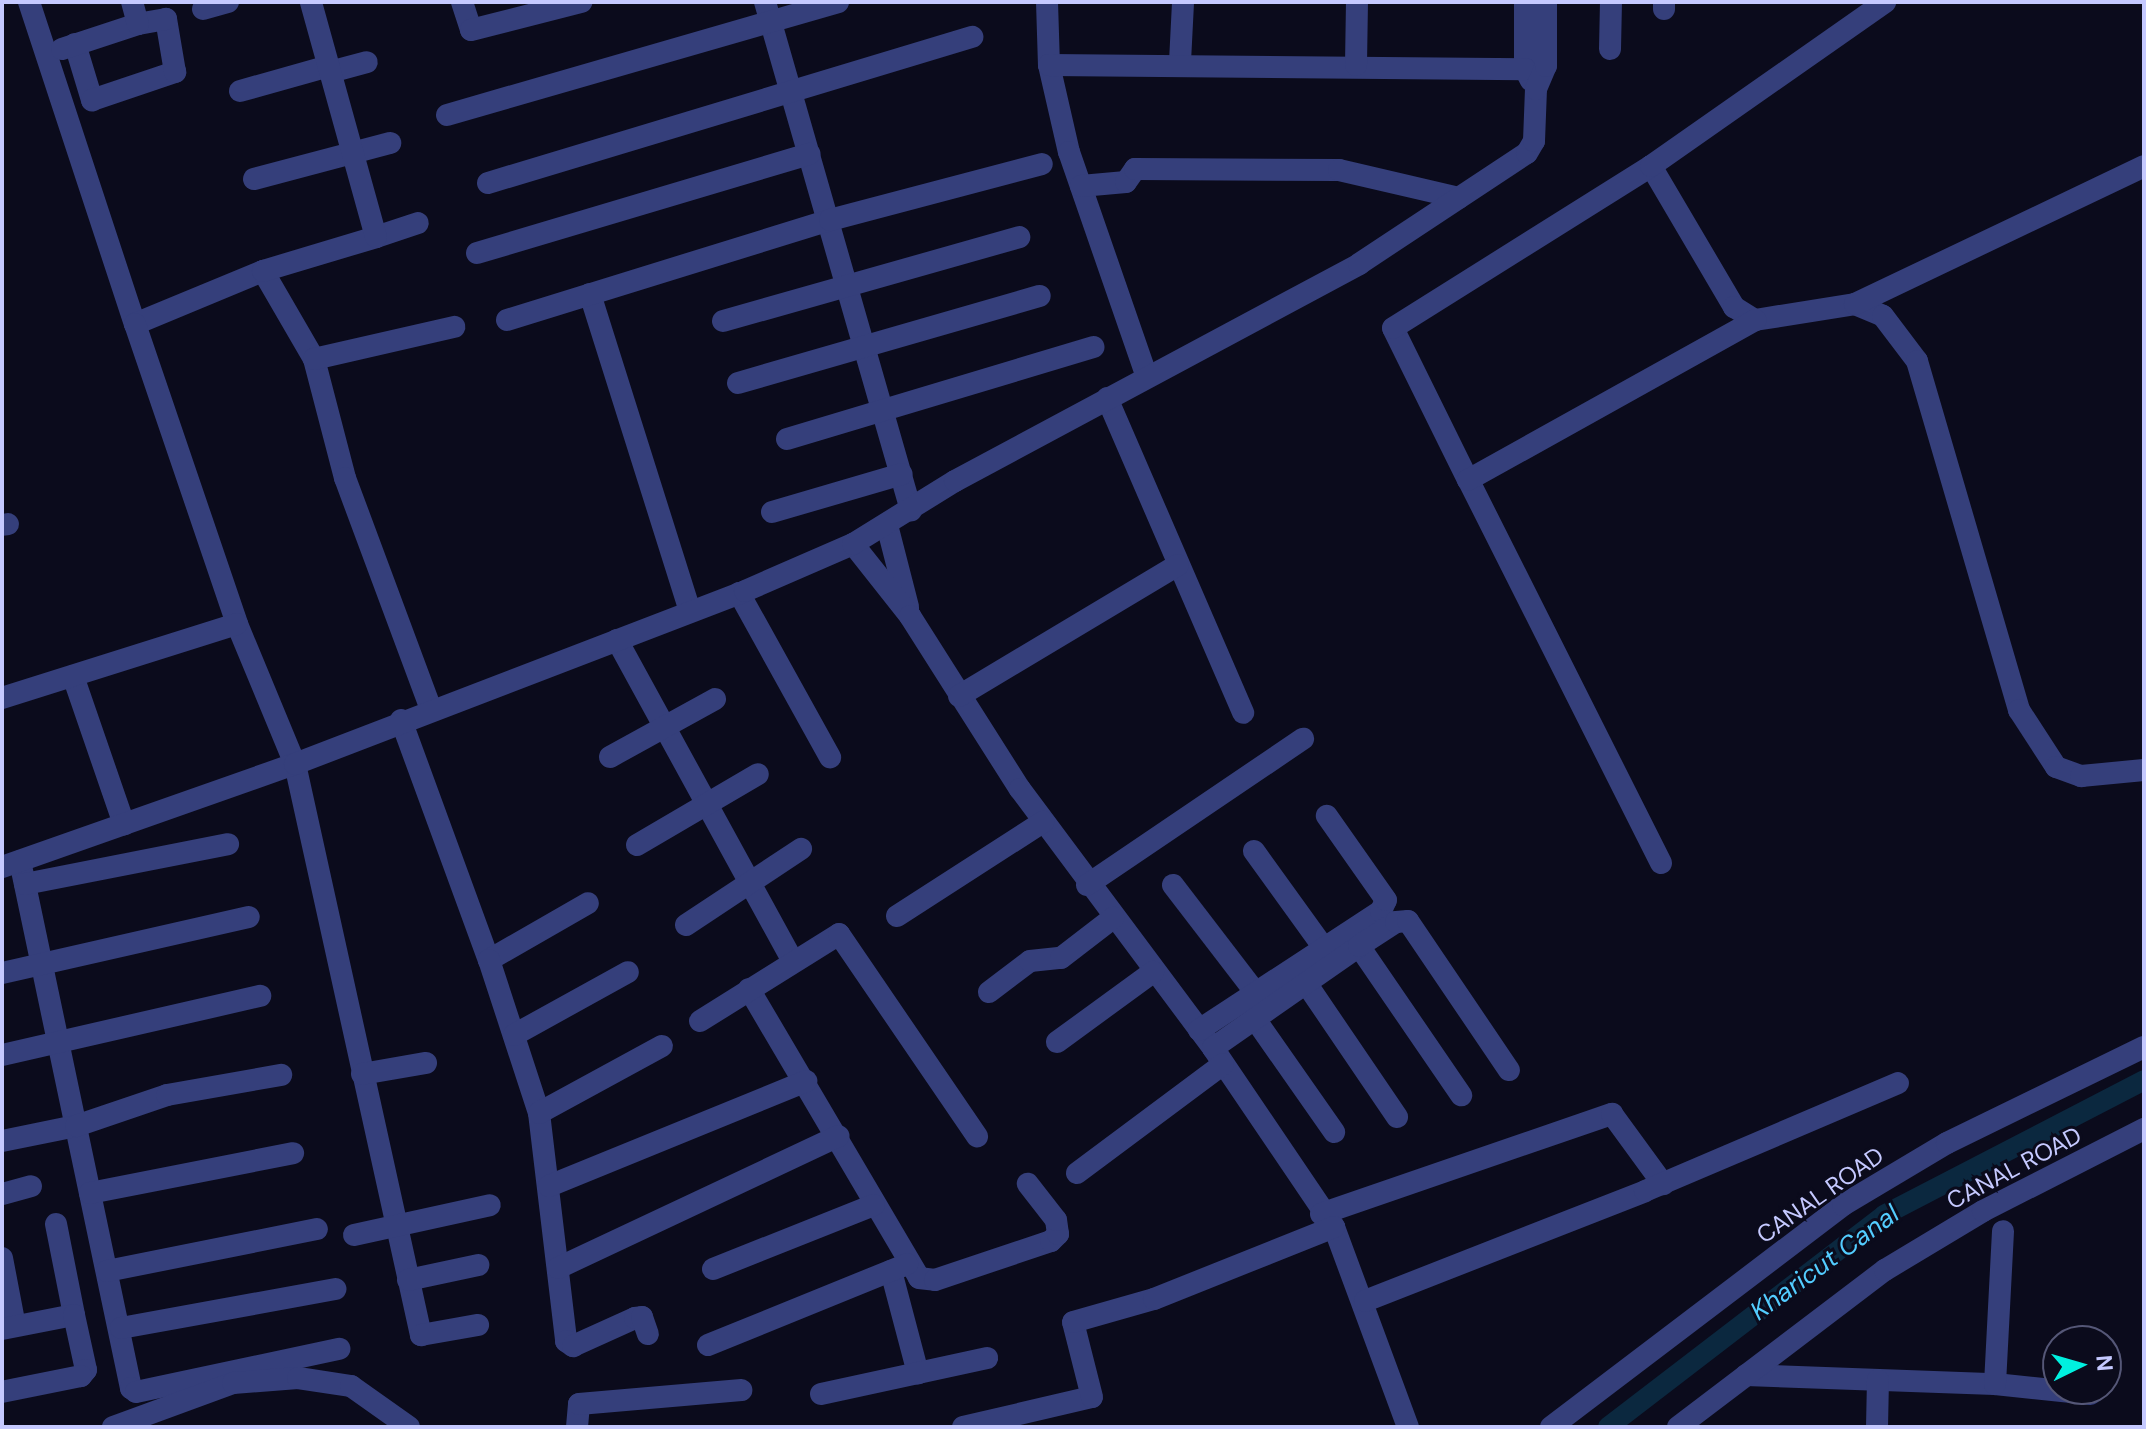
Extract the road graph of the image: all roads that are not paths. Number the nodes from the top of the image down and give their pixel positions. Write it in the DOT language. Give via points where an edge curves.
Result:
graph roads {
  1 [pos="29,2"];
  2 [pos="132,2"];
  3 [pos="228,2"];
  4 [pos="311,2"];
  5 [pos="462,2"];
  6 [pos="581,2"];
  7 [pos="838,2"];
  8 [pos="1047,2"];
  9 [pos="1183,2"];
  10 [pos="1357,2"];
  11 [pos="1525,2"];
  12 [pos="1546,2"];
  13 [pos="1611,2"];
  14 [pos="1885,2"];
  15 [pos="203,9"];
  16 [pos="768,12"];
  17 [pos="138,24"];
  18 [pos="972,37"];
  19 [pos="75,44"];
  20 [pos="1610,49"];
  21 [pos="46,54"];
  22 [pos="367,62"];
  23 [pos="1180,62"];
  24 [pos="1049,65"];
  25 [pos="1356,65"];
  26 [pos="330,69"];
  27 [pos="1530,79"];
  28 [pos="790,90"];
  29 [pos="240,91"];
  30 [pos="447,115"];
  31 [pos="390,143"];
  32 [pos="354,152"];
  33 [pos="810,154"];
  34 [pos="1042,164"];
  35 [pos="1651,166"];
  36 [pos="2144,166"];
  37 [pos="254,179"];
  38 [pos="488,183"];
  39 [pos="1081,186"];
  40 [pos="1459,198"];
  41 [pos="830,220"];
  42 [pos="418,223"];
  43 [pos="376,237"];
  44 [pos="1019,237"];
  45 [pos="477,253"];
  46 [pos="263,271"];
  47 [pos="847,284"];
  48 [pos="590,294"];
  49 [pos="1040,296"];
  50 [pos="1855,304"];
  51 [pos="507,320"];
  52 [pos="1755,320"];
  53 [pos="723,321"];
  54 [pos="135,324"];
  55 [pos="454,327"];
  56 [pos="863,347"];
  57 [pos="1093,347"];
  58 [pos="314,359"];
  59 [pos="1147,377"];
  60 [pos="738,383"];
  61 [pos="1107,398"];
  62 [pos="883,411"];
  63 [pos="787,439"];
  64 [pos="902,474"];
  65 [pos="1468,480"];
  66 [pos="911,510"];
  67 [pos="772,512"];
  68 [pos="887,525"];
  69 [pos="853,544"];
  70 [pos="1178,565"];
  71 [pos="739,593"];
  72 [pos="690,611"];
  73 [pos="910,616"];
  74 [pos="237,624"];
  75 [pos="617,640"];
  76 [pos="73,676"];
  77 [pos="959,696"];
  78 [pos="2,698"];
  79 [pos="715,699"];
  80 [pos="431,709"];
  81 [pos="1243,713"];
  82 [pos="401,720"];
  83 [pos="664,727"];
  84 [pos="1303,739"];
  85 [pos="610,757"];
  86 [pos="830,757"];
  87 [pos="295,764"];
  88 [pos="2144,770"];
  89 [pos="758,774"];
  90 [pos="706,805"];
  91 [pos="1327,816"];
  92 [pos="1043,822"];
  93 [pos="124,824"];
  94 [pos="228,844"];
  95 [pos="637,845"];
  96 [pos="801,849"];
  97 [pos="1254,851"];
  98 [pos="1661,863"];
  99 [pos="11,864"];
  100 [pos="25,884"];
  101 [pos="749,884"];
  102 [pos="1087,885"];
  103 [pos="1173,885"];
  104 [pos="588,903"];
  105 [pos="897,916"];
  106 [pos="249,917"];
  107 [pos="1113,918"];
  108 [pos="686,925"];
  109 [pos="1359,946"];
  110 [pos="1324,948"];
  111 [pos="489,960"];
  112 [pos="793,961"];
  113 [pos="42,965"];
  114 [pos="628,972"];
  115 [pos="1153,972"];
  116 [pos="2,973"];
  117 [pos="1306,983"];
  118 [pos="749,989"];
  119 [pos="989,992"];
  120 [pos="1256,993"];
  121 [pos="260,996"];
  122 [pos="1255,1019"];
  123 [pos="700,1021"];
  124 [pos="514,1035"];
  125 [pos="58,1041"];
  126 [pos="1057,1042"];
  127 [pos="662,1046"];
  128 [pos="1212,1047"];
  129 [pos="2144,1047"];
  130 [pos="2,1055"];
  131 [pos="426,1063"];
  132 [pos="1509,1070"];
  133 [pos="362,1074"];
  134 [pos="281,1075"];
  135 [pos="806,1081"];
  136 [pos="1898,1083"];
  137 [pos="1461,1095"];
  138 [pos="539,1113"];
  139 [pos="1397,1117"];
  140 [pos="76,1126"];
  141 [pos="2144,1129"];
  142 [pos="1334,1132"];
  143 [pos="839,1136"];
  144 [pos="977,1136"];
  145 [pos="2,1141"];
  146 [pos="293,1153"];
  147 [pos="1077,1173"];
  148 [pos="1028,1184"];
  149 [pos="1663,1184"];
  150 [pos="31,1186"];
  151 [pos="549,1186"];
  152 [pos="90,1193"];
  153 [pos="2,1194"];
  154 [pos="490,1205"];
  155 [pos="874,1205"];
  156 [pos="1328,1221"];
  157 [pos="56,1224"];
  158 [pos="397,1225"];
  159 [pos="317,1229"];
  160 [pos="2003,1231"];
  161 [pos="354,1235"];
  162 [pos="2,1258"];
  163 [pos="478,1265"];
  164 [pos="558,1268"];
  165 [pos="899,1268"];
  166 [pos="713,1269"];
  167 [pos="107,1271"];
  168 [pos="408,1280"];
  169 [pos="335,1289"];
  170 [pos="1365,1301"];
  171 [pos="74,1315"];
  172 [pos="478,1325"];
  173 [pos="9,1327"];
  174 [pos="121,1328"];
  175 [pos="648,1334"];
  176 [pos="708,1345"];
  177 [pos="339,1349"];
  178 [pos="987,1358"];
  179 [pos="918,1373"];
  180 [pos="1746,1375"];
  181 [pos="1878,1380"];
  182 [pos="1995,1384"];
  183 [pos="2042,1389"];
  184 [pos="741,1390"];
  185 [pos="2,1392"];
  186 [pos="821,1394"];
  187 [pos="113,1427"];
  188 [pos="409,1427"];
  189 [pos="577,1427"];
  190 [pos="963,1427"];
  191 [pos="1408,1427"];
  192 [pos="1551,1427"];
  193 [pos="1678,1427"];
  194 [pos="1877,1427"];
  1 -- 21 [label="street"];
  2 -- 17 [label="street"];
  3 -- 15 [label="street"];
  4 -- 26 [label="street"];
  5 -- 6 [label="street" via="471,30"];
  7 -- 16 [label="street"];
  8 -- 24 [label="street"];
  9 -- 23 [label="street"];
  10 -- 25 [label="street"];
  11 -- 27 [label="street"];
  12 -- 27 [label="street" via="1546,66"];
  13 -- 20 [label="street"];
  14 -- 35 [label="street"];
  16 -- 28 [label="street"];
  16 -- 30 [label="street"];
  17 -- 19 [label="street"];
  17 -- 19 [label="street" via="166,19 175,72 92,100"];
  18 -- 28 [label="street"];
  19 -- 21 [label="street"];
  21 -- 54 [label="street"];
  22 -- 26 [label="street"];
  23 -- 24 [label="street"];
  23 -- 25 [label="street"];
  24 -- 39 [label="street"];
  25 -- 27 [label="street"];
  26 -- 29 [label="street"];
  26 -- 32 [label="street"];
  27 -- 40 [label="street" via="1534,141 1527,153"];
  28 -- 33 [label="street"];
  28 -- 38 [label="street"];
  31 -- 32 [label="street"];
  32 -- 37 [label="street"];
  32 -- 43 [label="street"];
  33 -- 41 [label="street"];
  33 -- 45 [label="street"];
  34 -- 41 [label="street"];
  35 -- 52 [label="street" via="1734,307"];
  35 -- 65 [label="street" via="1393,328"];
  36 -- 50 [label="street"];
  39 -- 40 [label="street" via="1126,182 1135,169 1323,170"];
  39 -- 59 [label="street"];
  40 -- 59 [label="street" via="1359,264"];
  41 -- 47 [label="street"];
  41 -- 48 [label="street"];
  42 -- 43 [label="street"];
  43 -- 46 [label="street"];
  44 -- 47 [label="street"];
  46 -- 54 [label="street"];
  46 -- 58 [label="street"];
  47 -- 53 [label="street"];
  47 -- 56 [label="street"];
  48 -- 51 [label="street"];
  48 -- 72 [label="street"];
  49 -- 56 [label="street"];
  50 -- 52 [label="street"];
  50 -- 88 [label="street" via="1883,316 1917,361 2019,710 2056,767 2081,776"];
  52 -- 65 [label="street"];
  54 -- 74 [label="street"];
  55 -- 58 [label="street"];
  56 -- 60 [label="street"];
  56 -- 62 [label="street"];
  57 -- 62 [label="street"];
  58 -- 80 [label="street" via="345,478"];
  59 -- 61 [label="street"];
  61 -- 66 [label="street"];
  61 -- 70 [label="street"];
  62 -- 63 [label="street"];
  62 -- 64 [label="street"];
  64 -- 66 [label="street"];
  64 -- 67 [label="street"];
  65 -- 98 [label="street"];
  66 -- 68 [label="street"];
  68 -- 69 [label="street"];
  68 -- 73 [label="street"];
  69 -- 71 [label="street"];
  69 -- 73 [label="street"];
  70 -- 77 [label="street"];
  70 -- 81 [label="street"];
  71 -- 72 [label="street"];
  71 -- 86 [label="street"];
  72 -- 75 [label="street"];
  73 -- 77 [label="street"];
  74 -- 76 [label="street"];
  74 -- 87 [label="street"];
  75 -- 80 [label="street"];
  75 -- 83 [label="street"];
  76 -- 78 [label="street"];
  76 -- 93 [label="street"];
  77 -- 92 [label="street"];
  79 -- 83 [label="street"];
  80 -- 82 [label="street"];
  82 -- 87 [label="street"];
  82 -- 111 [label="street"];
  83 -- 85 [label="street"];
  83 -- 90 [label="street"];
  84 -- 102 [label="street"];
  87 -- 93 [label="street"];
  87 -- 133 [label="street"];
  89 -- 90 [label="street"];
  90 -- 95 [label="street"];
  90 -- 101 [label="street"];
  91 -- 110 [label="street" via="1386,900 1381,911"];
  92 -- 102 [label="street"];
  92 -- 105 [label="street"];
  93 -- 99 [label="street"];
  94 -- 100 [label="street"];
  96 -- 101 [label="street"];
  97 -- 110 [label="street"];
  99 -- 100 [label="street"];
  100 -- 113 [label="street"];
  101 -- 108 [label="street"];
  101 -- 112 [label="street"];
  102 -- 107 [label="street"];
  103 -- 120 [label="street"];
  104 -- 111 [label="street"];
  106 -- 113 [label="street"];
  107 -- 115 [label="street"];
  107 -- 119 [label="street" via="1061,958 1030,961"];
  109 -- 117 [label="street"];
  109 -- 132 [label="street" via="1396,922 1408,921"];
  109 -- 137 [label="street"];
  110 -- 120 [label="street"];
  111 -- 124 [label="street"];
  112 -- 118 [label="street"];
  112 -- 144 [label="street" via="839,934"];
  113 -- 116 [label="street"];
  113 -- 125 [label="street"];
  114 -- 124 [label="street"];
  115 -- 126 [label="street"];
  115 -- 128 [label="street"];
  117 -- 122 [label="street"];
  117 -- 139 [label="street"];
  118 -- 123 [label="street"];
  118 -- 135 [label="street"];
  120 -- 128 [label="street"];
  121 -- 125 [label="street"];
  122 -- 128 [label="street"];
  122 -- 142 [label="street"];
  124 -- 138 [label="street"];
  125 -- 130 [label="street"];
  125 -- 140 [label="street"];
  127 -- 138 [label="street"];
  128 -- 147 [label="street"];
  128 -- 156 [label="street"];
  129 -- 192 [label="street, CANAL ROAD" via="1947,1143 1843,1205"];
  131 -- 133 [label="street"];
  133 -- 158 [label="street"];
  134 -- 140 [label="street" via="167,1095"];
  135 -- 143 [label="street"];
  135 -- 151 [label="street"];
  136 -- 149 [label="street"];
  138 -- 151 [label="street"];
  140 -- 145 [label="street"];
  140 -- 152 [label="street"];
  141 -- 180 [label="street, CANAL ROAD" via="1983,1211 1885,1270"];
  143 -- 155 [label="street"];
  143 -- 164 [label="street"];
  146 -- 152 [label="street"];
  148 -- 165 [label="street" via="1056,1220 1058,1234 1051,1241 935,1280"];
  149 -- 156 [label="street" via="1612,1114"];
  149 -- 170 [label="street"];
  150 -- 153 [label="street"];
  151 -- 164 [label="street"];
  152 -- 167 [label="street"];
  154 -- 158 [label="street"];
  155 -- 165 [label="street"];
  155 -- 166 [label="street"];
  156 -- 170 [label="street"];
  156 -- 190 [label="street" via="1154,1299 1073,1322 1092,1397"];
  157 -- 171 [label="street"];
  158 -- 161 [label="street"];
  158 -- 168 [label="street"];
  159 -- 167 [label="street"];
  160 -- 182 [label="street"];
  162 -- 173 [label="street"];
  163 -- 168 [label="street"];
  164 -- 175 [label="street" via="566,1341 573,1346 642,1317"];
  165 -- 176 [label="street"];
  165 -- 179 [label="street"];
  167 -- 174 [label="street"];
  168 -- 172 [label="street" via="421,1335"];
  169 -- 174 [label="street"];
  170 -- 191 [label="street"];
  171 -- 173 [label="street"];
  171 -- 185 [label="street" via="86,1370 81,1376"];
  174 -- 177 [label="street" via="136,1392"];
  178 -- 179 [label="street"];
  179 -- 186 [label="street"];
  180 -- 181 [label="street"];
  180 -- 193 [label="street, CANAL ROAD"];
  181 -- 182 [label="street"];
  181 -- 194 [label="street"];
  182 -- 183 [label="street"];
  184 -- 189 [label="street" via="579,1404"];
  187 -- 188 [label="street" via="233,1383 298,1378 351,1386"];
}
